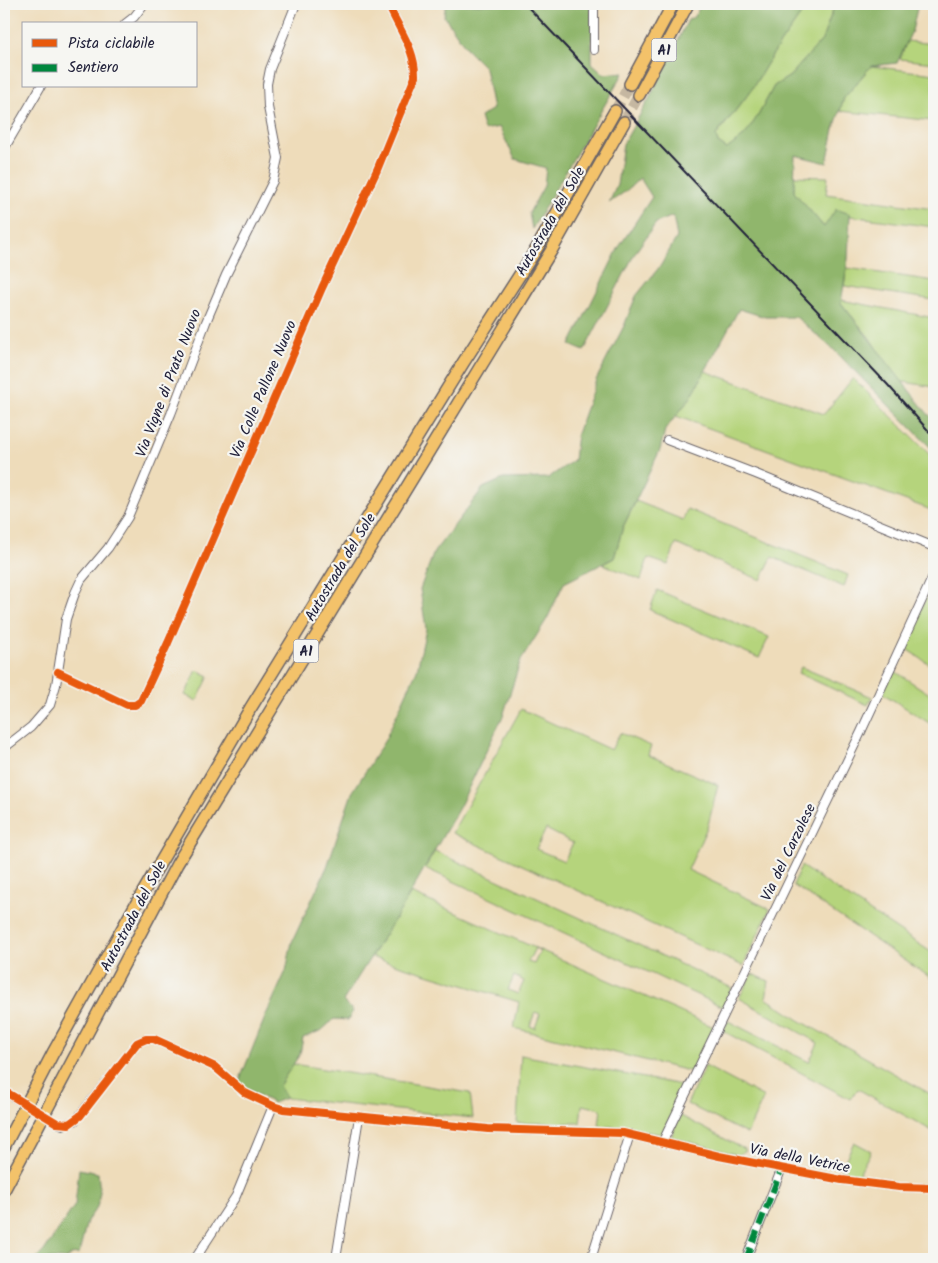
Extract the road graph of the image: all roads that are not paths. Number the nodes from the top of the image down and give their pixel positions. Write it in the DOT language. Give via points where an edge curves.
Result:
graph roads {
  1 [pos="144,4"];
  2 [pos="296,4"];
  3 [pos="388,4"];
  4 [pos="594,4"];
  5 [pos="673,4"];
  6 [pos="688,4"];
  7 [pos="128,22"];
  8 [pos="594,50"];
  9 [pos="630,84"];
  10 [pos="40,88"];
  11 [pos="639,95"];
  12 [pos="615,111"];
  13 [pos="624,122"];
  14 [pos="4,149"];
  15 [pos="667,440"];
  16 [pos="934,546"];
  17 [pos="934,574"];
  18 [pos="58,672"];
  19 [pos="4,748"];
  20 [pos="6,1092"];
  21 [pos="273,1106"];
  22 [pos="359,1117"];
  23 [pos="630,1134"];
  24 [pos="663,1141"];
  25 [pos="4,1146"];
  26 [pos="782,1168"];
  27 [pos="934,1188"];
  28 [pos="4,1190"];
  29 [pos="195,1259"];
  30 [pos="336,1259"];
  31 [pos="591,1259"];
  32 [pos="746,1259"];
  1 -- 7 [label="street"];
  2 -- 18 [label="street, Via Vigne di Prato Nuovo" via="268,79 268,107 278,158 273,181 226,275 128,517 108,548 81,580 75,593 63,636"];
  3 -- 18 [label="street, Via Colle Pallone Nuovo" via="411,52 414,77 377,170 141,701 126,704"];
  4 -- 8 [label="street"];
  5 -- 9 [label="highway, A1"];
  6 -- 11 [label="highway, A1"];
  10 -- 14 [label="street"];
  12 -- 25 [label="highway, Autostrada del Sole / A1" via="538,248 463,363 250,709 125,923"];
  13 -- 28 [label="highway, Autostrada del Sole / A1" via="551,252 178,864"];
  15 -- 16 [label="street"];
  17 -- 24 [label="street, Via del Carzolese"];
  18 -- 19 [label="street, Via Vigne di Prato Nuovo" via="55,692 46,710 31,727"];
  20 -- 21 [label="street, bridge" via="56,1123 69,1124 80,1116 137,1043 146,1039 215,1067 245,1093"];
  21 -- 22 [label="street, Via della Vetrice"];
  21 -- 29 [label="street" via="236,1196"];
  22 -- 23 [label="street, Via della Vetrice" via="488,1129"];
  22 -- 30 [label="street"];
  23 -- 24 [label="street, Via della Vetrice"];
  23 -- 31 [label="street"];
  24 -- 26 [label="street, Via della Vetrice"];
  26 -- 27 [label="street, Via della Vetrice" via="850,1181"];
  26 -- 32 [label="street"];
}
